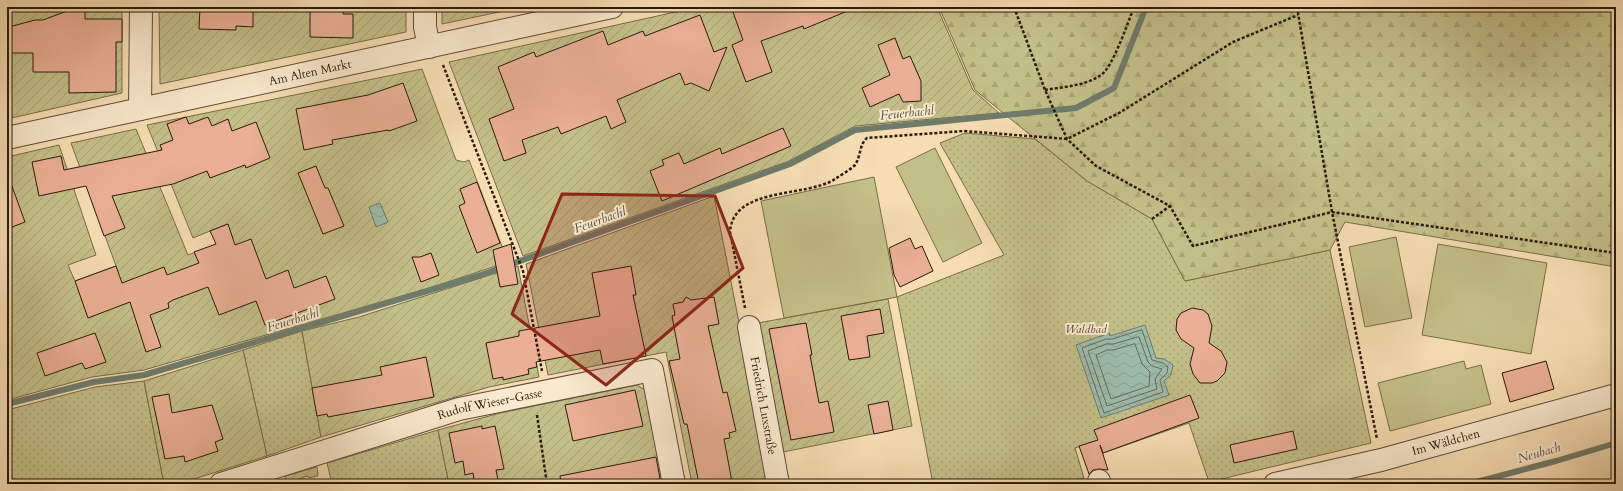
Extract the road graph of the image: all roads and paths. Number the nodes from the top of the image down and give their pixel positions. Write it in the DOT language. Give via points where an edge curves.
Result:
graph roads {
  1 [pos="141,7"];
  2 [pos="425,7"];
  3 [pos="612,7"];
  4 [pos="1014,7"];
  5 [pos="1134,7"];
  6 [pos="1297,7"];
  7 [pos="1298,15"];
  8 [pos="433,46"];
  9 [pos="1045,90"];
  10 [pos="140,109"];
  11 [pos="7,138"];
  12 [pos="1067,139"];
  13 [pos="1170,206"];
  14 [pos="1332,212"];
  15 [pos="1152,219"];
  16 [pos="1616,253"];
  17 [pos="749,327"];
  18 [pos="541,392"];
  19 [pos="1616,395"];
  20 [pos="1381,460"];
  21 [pos="1616,482"];
  22 [pos="221,484"];
  23 [pos="547,484"];
  24 [pos="674,484"];
  25 [pos="778,484"];
  26 [pos="1275,484"];
  27 [pos="1609,484"];
  1 -- 10 [label="street"];
  2 -- 8 [label="street" via="425,27"];
  3 -- 8 [label="street, Am Alten Markt"];
  4 -- 9 [label="path"];
  5 -- 9 [label="path" via="1114,56 1102,75 1077,85"];
  6 -- 7 [label="path"];
  7 -- 12 [label="path" via="1232,42 1119,113"];
  7 -- 14 [label="path"];
  8 -- 10 [label="street, Am Alten Markt"];
  8 -- 18 [label="path" via="523,271"];
  9 -- 12 [label="path"];
  10 -- 11 [label="street, Am Alten Markt"];
  12 -- 13 [label="path" via="1096,166"];
  12 -- 17 [label="path" via="964,131 868,138 863,142 854,166 833,181 750,203 739,210 730,226"];
  13 -- 14 [label="path" via="1193,246"];
  13 -- 15 [label="path"];
  14 -- 16 [label="path"];
  14 -- 20 [label="path"];
  17 -- 25 [label="street, Friedrich Luxstraße"];
  18 -- 22 [label="street, Rudolf Wieser-Gasse" via="459,409"];
  18 -- 23 [label="path" via="538,425"];
  18 -- 24 [label="street, Rudolf Wieser-Gasse" via="652,370"];
  19 -- 20 [label="street, Im Wäldchen"];
  20 -- 26 [label="street, Im Wäldchen"];
  21 -- 27 [label="path"];
}
